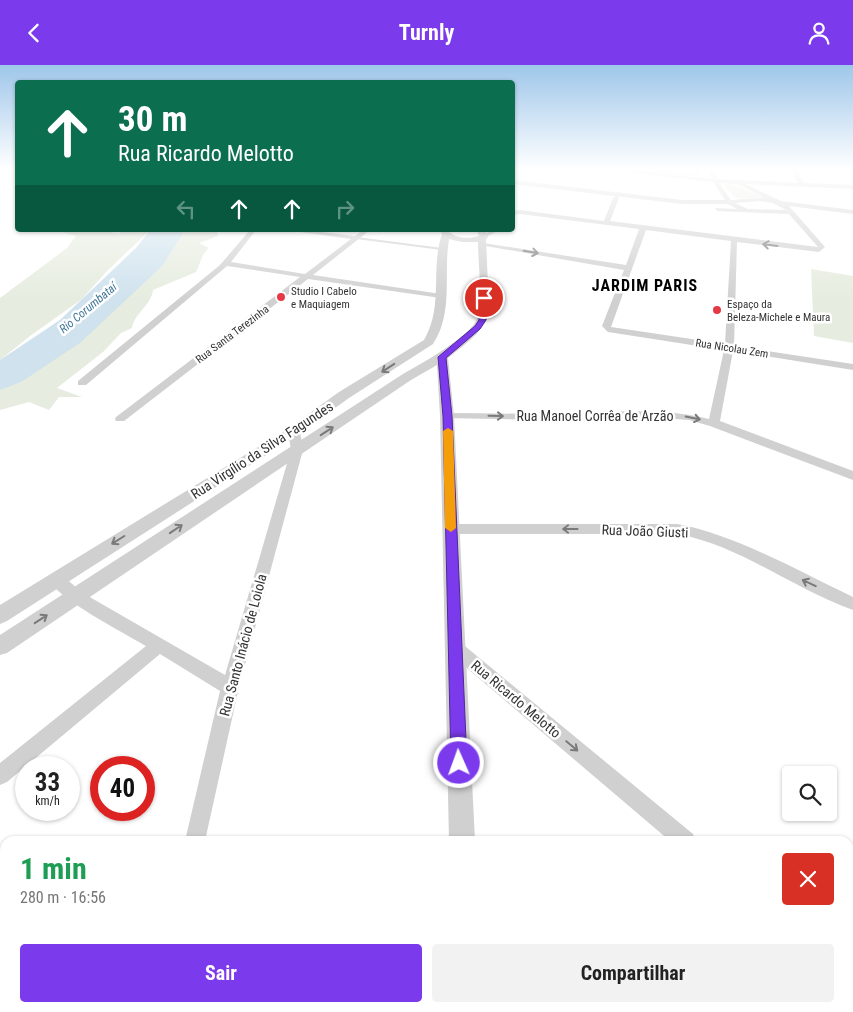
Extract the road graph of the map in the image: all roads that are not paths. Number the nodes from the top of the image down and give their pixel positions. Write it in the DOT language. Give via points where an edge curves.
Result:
graph roads {
  1 [pos="522,212"];
  2 [pos="610,212"];
  3 [pos="791,212"];
  4 [pos="793,212"];
  5 [pos="853,217"];
  6 [pos="606,223"];
  7 [pos="643,228"];
  8 [pos="251,232"];
  9 [pos="306,232"];
  10 [pos="365,232"];
  11 [pos="444,233"];
  12 [pos="482,237"];
  13 [pos="358,238"];
  14 [pos="734,240"];
  15 [pos="442,249"];
  16 [pos="806,249"];
  17 [pos="226,264"];
  18 [pos="629,268"];
  19 [pos="309,275"];
  20 [pos="441,296"];
  21 [pos="440,335"];
  22 [pos="466,337"];
  23 [pos="729,348"];
  24 [pos="442,357"];
  25 [pos="853,367"];
  26 [pos="82,383"];
  27 [pos="448,416"];
  28 [pos="120,419"];
  29 [pos="714,423"];
  30 [pos="294,431"];
  31 [pos="297,449"];
  32 [pos="853,476"];
  33 [pos="451,529"];
  34 [pos="55,579"];
  35 [pos="76,596"];
  36 [pos="853,604"];
  37 [pos="0,615"];
  38 [pos="159,645"];
  39 [pos="0,646"];
  40 [pos="454,647"];
  41 [pos="230,687"];
  42 [pos="0,775"];
  43 [pos="196,836"];
  44 [pos="462,836"];
  45 [pos="680,836"];
  1 -- 6 [label="street"];
  2 -- 6 [label="street"];
  3 -- 16 [label="street" via="822,247 819,250"];
  4 -- 5 [label="street"];
  6 -- 7 [label="street"];
  7 -- 14 [label="street"];
  7 -- 18 [label="street"];
  8 -- 17 [label="street"];
  9 -- 13 [label="street"];
  10 -- 13 [label="street, Rua Santa Terezinha"];
  11 -- 12 [label="street" via="451,238 469,240"];
  11 -- 15 [label="street"];
  12 -- 18 [label="street, one-way"];
  12 -- 22 [label="street, Rua Virgílio da Silva Fagundes" via="484,310 478,327"];
  13 -- 15 [label="lane"];
  13 -- 19 [label="street, Rua Santa Terezinha"];
  16 -- 14 [label="street, one-way"];
  14 -- 23 [label="street"];
  15 -- 20 [label="street"];
  17 -- 19 [label="street"];
  17 -- 26 [label="street"];
  18 -- 23 [label="street, Rua Nicolau Zem" via="606,327"];
  19 -- 20 [label="street"];
  19 -- 28 [label="street, Rua Santa Terezinha"];
  20 -- 21 [label="street"];
  21 -- 22 [label="street"];
  21 -- 24 [label="street"];
  21 -- 30 [label="street, Rua Virgílio da Silva Fagundes, one-way" via="344,395"];
  22 -- 24 [label="street, Rua Virgílio da Silva Fagundes"];
  23 -- 25 [label="street, Rua Nicolau Zem"];
  23 -- 29 [label="street"];
  24 -- 27 [label="street"];
  31 -- 24 [label="street, Rua Virgílio da Silva Fagundes, one-way"];
  27 -- 29 [label="street, Rua Manoel Corrêa de Arzão, one-way" via="649,414 689,417"];
  27 -- 33 [label="street"];
  29 -- 32 [label="street, Rua Manoel Corrêa de Arzão"];
  30 -- 31 [label="street"];
  30 -- 34 [label="street, Rua Virgílio da Silva Fagundes, one-way"];
  35 -- 31 [label="street, Rua Virgílio da Silva Fagundes, one-way"];
  31 -- 41 [label="street, Rua Santo Inácio de Loiola"];
  36 -- 33 [label="street, Rua João Giusti, one-way" via="694,532 677,529"];
  33 -- 40 [label="street"];
  34 -- 35 [label="street"];
  34 -- 37 [label="street, Rua Virgílio da Silva Fagundes"];
  35 -- 38 [label="street"];
  39 -- 35 [label="street, Rua Virgílio da Silva Fagundes, one-way"];
  38 -- 41 [label="street"];
  38 -- 42 [label="street"];
  40 -- 44 [label="street"];
  40 -- 45 [label="street, Rua Ricardo Melotto, one-way"];
  41 -- 43 [label="street, Rua Santo Inácio de Loiola"];
}
